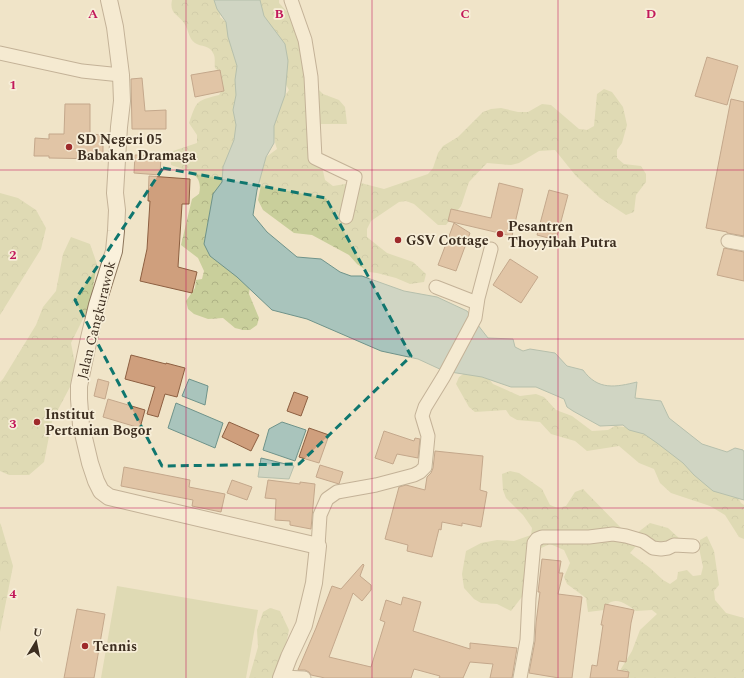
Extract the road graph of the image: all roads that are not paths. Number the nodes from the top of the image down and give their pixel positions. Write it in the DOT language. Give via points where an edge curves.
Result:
graph roads {
  1 [pos="109,0"];
  2 [pos="291,0"];
  3 [pos="0,53"];
  4 [pos="121,75"];
  5 [pos="346,217"];
  6 [pos="728,241"];
  7 [pos="744,244"];
  8 [pos="491,249"];
  9 [pos="436,287"];
  10 [pos="477,303"];
  11 [pos="318,546"];
  12 [pos="693,546"];
  13 [pos="281,678"];
  14 [pos="304,678"];
  15 [pos="520,678"];
  1 -- 4 [label="street, Jalan Cangkurawok"];
  2 -- 5 [label="street" via="305,40 311,77 315,158 355,177"];
  3 -- 4 [label="street" via="82,70"];
  4 -- 11 [label="street, Jalan Cangkurawok" via="122,101 115,193 117,210 114,251 97,305 79,386 81,425 96,481 101,491 109,497"];
  6 -- 7 [label="street"];
  8 -- 10 [label="street"];
  9 -- 10 [label="street"];
  10 -- 11 [label="street" via="475,318 422,416 428,436 425,467 414,476 337,492 328,499 320,515"];
  11 -- 13 [label="street" via="314,583 304,625"];
  12 -- 15 [label="street" via="653,548 642,541 613,534 537,539 534,543 527,640"];
  13 -- 14 [label="street"];
}
